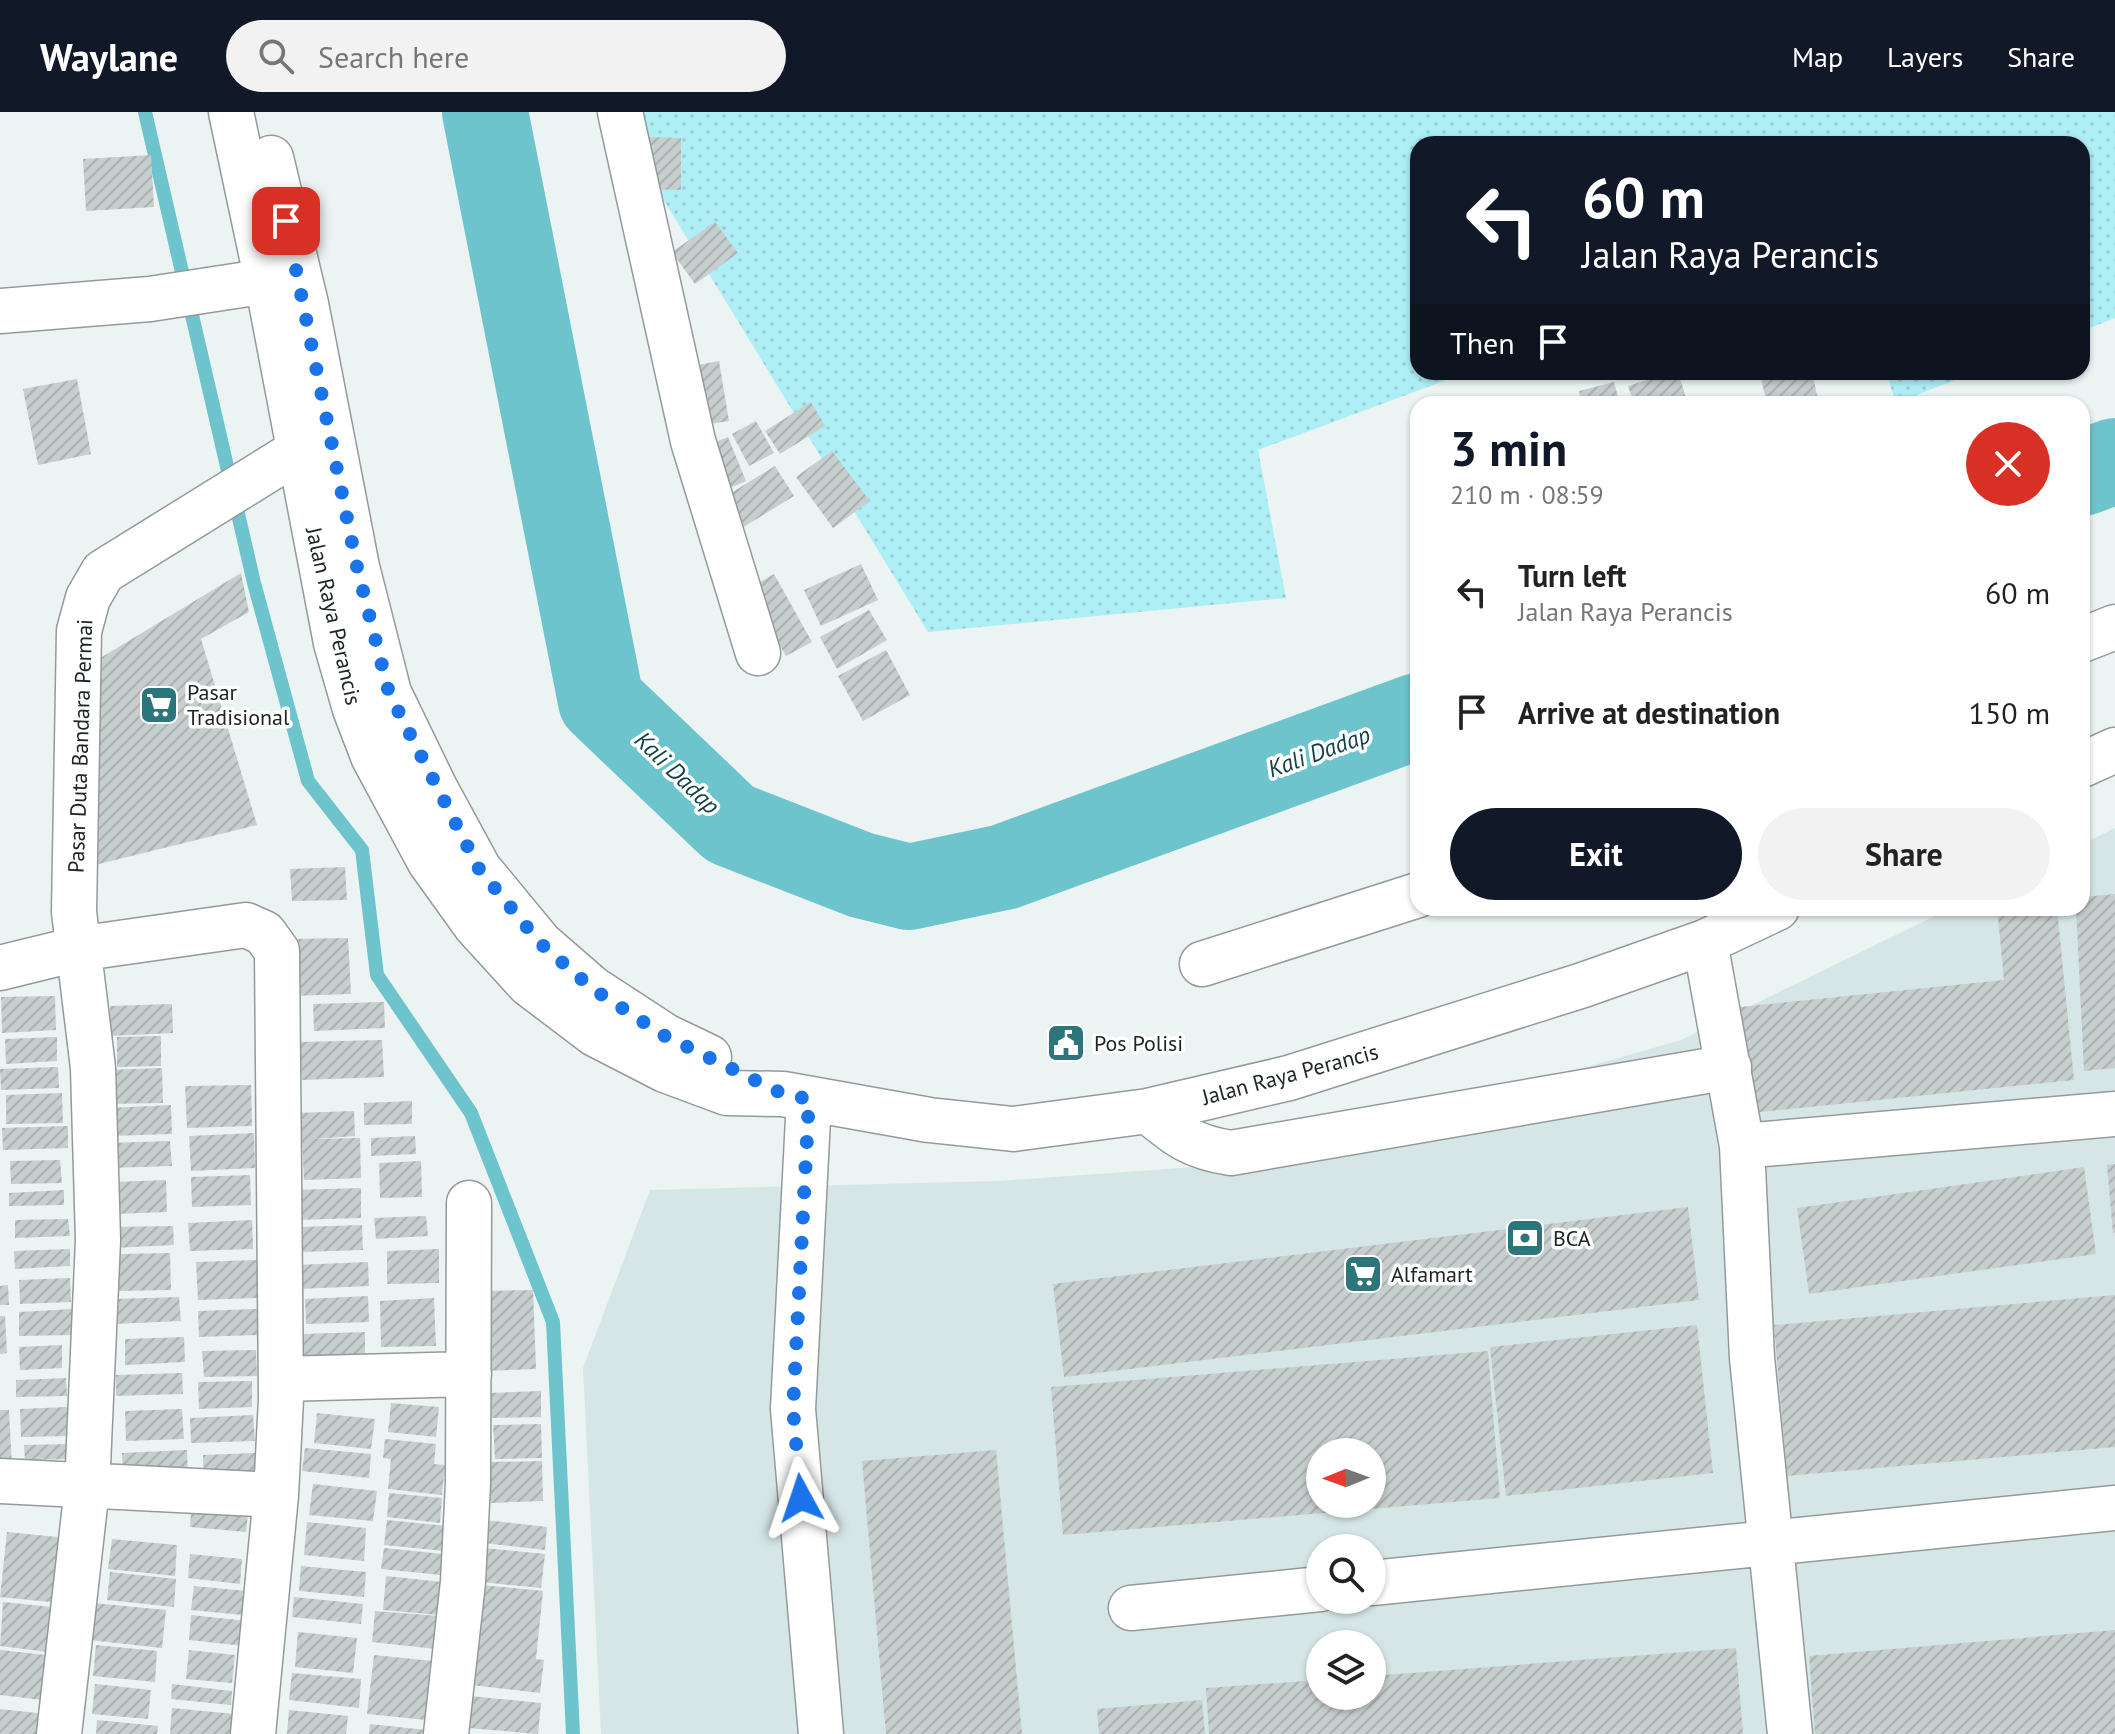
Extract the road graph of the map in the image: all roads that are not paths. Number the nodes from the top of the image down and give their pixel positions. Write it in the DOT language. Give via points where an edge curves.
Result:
graph roads {
  1 [pos="231,112"];
  2 [pos="260,112"];
  3 [pos="620,112"];
  4 [pos="267,281"];
  5 [pos="0,311"];
  6 [pos="315,448"];
  7 [pos="2115,627"];
  8 [pos="2090,637"];
  9 [pos="758,653"];
  10 [pos="2115,750"];
  11 [pos="2090,761"];
  12 [pos="1410,898"];
  13 [pos="1760,916"];
  14 [pos="1705,942"];
  15 [pos="77,949"];
  16 [pos="1202,964"];
  17 [pos="0,968"];
  18 [pos="1729,1067"];
  19 [pos="796,1097"];
  20 [pos="1148,1111"];
  21 [pos="2115,1114"];
  22 [pos="1742,1146"];
  23 [pos="469,1203"];
  24 [pos="469,1374"];
  25 [pos="281,1379"];
  26 [pos="0,1481"];
  27 [pos="87,1488"];
  28 [pos="276,1495"];
  29 [pos="2115,1508"];
  30 [pos="1768,1544"];
  31 [pos="1386,1582"];
  32 [pos="1306,1590"];
  33 [pos="1131,1608"];
  34 [pos="59,1734"];
  35 [pos="253,1734"];
  36 [pos="446,1734"];
  37 [pos="821,1734"];
  38 [pos="1790,1734"];
  1 -- 4 [label="street, Jalan Raya Perancis"];
  2 -- 6 [label="street, Jalan Raya Perancis" via="306,304"];
  3 -- 9 [label="street" via="693,441"];
  4 -- 5 [label="street" via="150,299"];
  4 -- 6 [label="street, Jalan Raya Perancis"];
  6 -- 15 [label="street, Pasar Duta Bandara Permai" via="232,490 103,572 88,598 79,631"];
  6 -- 19 [label="street, Jalan Raya Perancis" via="357,567 389,693 479,869 540,943 593,989 665,1036"];
  7 -- 8 [label="street"];
  10 -- 11 [label="street"];
  12 -- 16 [label="street"];
  13 -- 14 [label="street, Jalan Raya Perancis"];
  14 -- 18 [label="street"];
  14 -- 20 [label="street, Jalan Raya Perancis" via="1457,1027"];
  15 -- 17 [label="street"];
  15 -- 25 [label="street" via="246,925 264,933 277,951"];
  15 -- 27 [label="street, Pasar Duta Bandara Permai" via="93,1068 98,1240"];
  18 -- 20 [label="street" via="1231,1153 1181,1139"];
  18 -- 22 [label="street"];
  19 -- 20 [label="street, Jalan Raya Perancis" via="1013,1129"];
  19 -- 37 [label="street" via="793,1409"];
  21 -- 22 [label="street"];
  22 -- 30 [label="street"];
  23 -- 24 [label="street"];
  24 -- 25 [label="street"];
  24 -- 36 [label="street" via="463,1582"];
  25 -- 28 [label="street"];
  26 -- 27 [label="street"];
  27 -- 28 [label="street"];
  27 -- 34 [label="street, Pasar Duta Bandara Permai"];
  28 -- 35 [label="street"];
  29 -- 30 [label="street"];
  30 -- 31 [label="street"];
  30 -- 38 [label="street"];
  32 -- 33 [label="street"];
}
